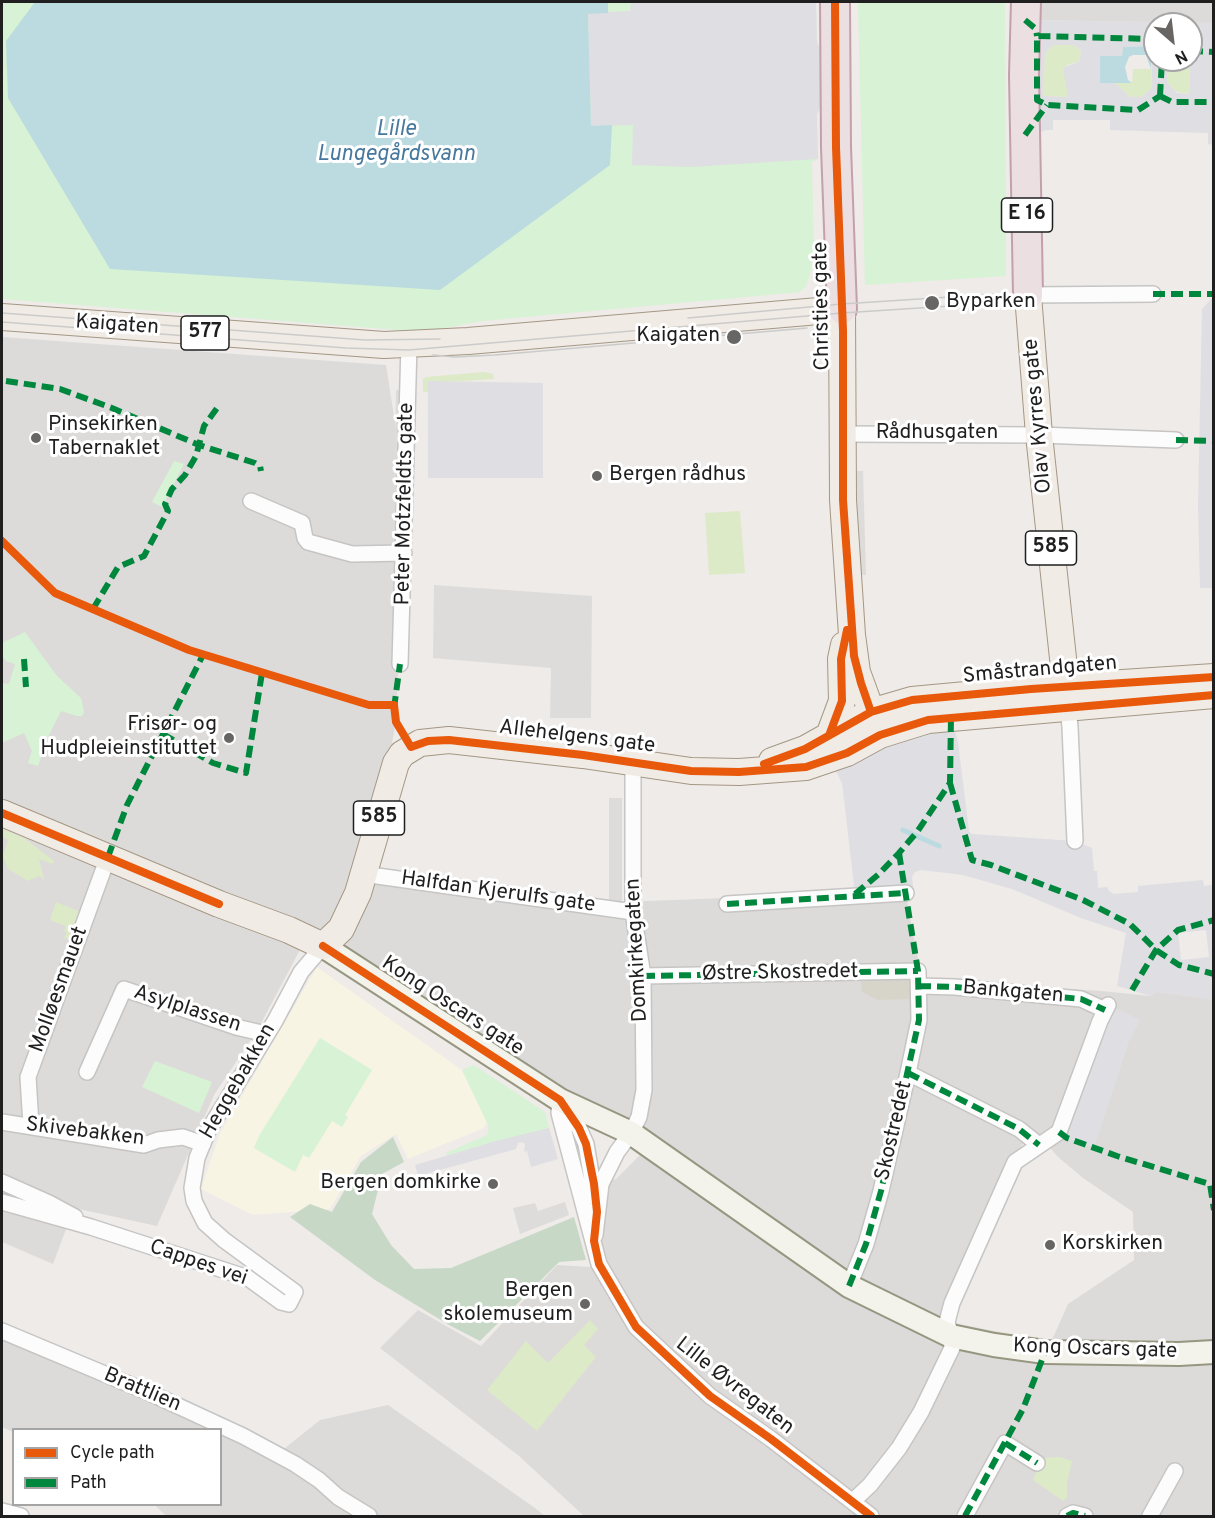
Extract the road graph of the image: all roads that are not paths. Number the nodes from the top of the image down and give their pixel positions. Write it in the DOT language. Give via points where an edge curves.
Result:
graph roads {
  1 [pos="835,2"];
  2 [pos="1026,2"];
  3 [pos="1153,294"];
  4 [pos="1028,295"];
  5 [pos="842,309"];
  6 [pos="2,317"];
  7 [pos="409,345"];
  8 [pos="842,434"];
  9 [pos="1034,435"];
  10 [pos="1176,440"];
  11 [pos="251,501"];
  12 [pos="404,553"];
  13 [pos="850,609"];
  14 [pos="400,664"];
  15 [pos="1214,677"];
  16 [pos="1214,695"];
  17 [pos="1067,696"];
  18 [pos="929,697"];
  19 [pos="871,712"];
  20 [pos="830,733"];
  21 [pos="880,735"];
  22 [pos="633,764"];
  23 [pos="739,772"];
  24 [pos="2,813"];
  25 [pos="1075,841"];
  26 [pos="108,857"];
  27 [pos="363,874"];
  28 [pos="906,893"];
  29 [pos="727,904"];
  30 [pos="633,912"];
  31 [pos="323,946"];
  32 [pos="643,976"];
  33 [pos="918,979"];
  34 [pos="266,1034"];
  35 [pos="87,1072"];
  36 [pos="908,1073"];
  37 [pos="560,1100"];
  38 [pos="2,1122"];
  39 [pos="31,1125"];
  40 [pos="631,1134"];
  41 [pos="203,1144"];
  42 [pos="1039,1145"];
  43 [pos="2,1182"];
  44 [pos="2,1202"];
  45 [pos="597,1212"];
  46 [pos="91,1227"];
  47 [pos="594,1241"];
  48 [pos="849,1286"];
  49 [pos="295,1292"];
  50 [pos="2,1330"];
  51 [pos="951,1336"];
  52 [pos="1214,1352"];
  53 [pos="1037,1463"];
  54 [pos="1175,1471"];
  55 [pos="853,1501"];
  56 [pos="2,1511"];
  57 [pos="21,1516"];
  58 [pos="369,1516"];
  59 [pos="871,1516"];
  60 [pos="965,1516"];
  61 [pos="1066,1516"];
  62 [pos="1085,1516"];
  63 [pos="1150,1516"];
  1 -- 5 [label="highway, Christies gate"];
  2 -- 4 [label="highway, Olav Kyrres gate / E 16"];
  3 -- 4 [label="street"];
  4 -- 9 [label="main road, Olav Kyrres gate / 585"];
  5 -- 7 [label="main road, Kaigaten / 577"];
  5 -- 8 [label="main road, Christies gate"];
  6 -- 7 [label="main road, Kaigaten / 577"];
  7 -- 12 [label="street, Peter Motzfeldts gate"];
  8 -- 9 [label="street, Rådhusgaten"];
  8 -- 13 [label="main road, Christies gate"];
  9 -- 10 [label="street, Rådhusgaten"];
  9 -- 17 [label="main road, Olav Kyrres gate / 585"];
  11 -- 12 [label="street" via="302,523 308,542 352,554"];
  12 -- 14 [label="street, Peter Motzfeldts gate"];
  13 -- 19 [label="main road, Christies gate" via="857,672"];
  13 -- 20 [label="main road, Christies gate" via="841,659 842,701"];
  15 -- 17 [label="main road, Småstrandgaten"];
  16 -- 17 [label="main road, Småstrandgaten"];
  17 -- 18 [label="main road, Småstrandgaten"];
  17 -- 21 [label="main road, Småstrandgaten" via="928,720"];
  17 -- 25 [label="street, Olav Kyrres gate"];
  18 -- 19 [label="main road, Småstrandgaten"];
  18 -- 21 [label="main road"];
  19 -- 20 [label="main road, Allehelgens gate / 585"];
  19 -- 21 [label="main road, Christies gate"];
  20 -- 23 [label="main road, Allehelgens gate / 585" via="788,756"];
  21 -- 23 [label="main road, Allehelgens gate / 585" via="847,753 806,767"];
  22 -- 23 [label="main road, Allehelgens gate / 585"];
  22 -- 27 [label="main road, Allehelgens gate / 585" via="449,740 420,743 402,754 396,763"];
  22 -- 30 [label="street, Domkirkegaten"];
  24 -- 26 [label="main road, Kong Oscars gate"];
  26 -- 31 [label="main road, Kong Oscars gate"];
  26 -- 39 [label="street, Molløesmauet" via="28,1077"];
  27 -- 30 [label="street, Halfdan Kjerulfs gate" via="528,890"];
  27 -- 31 [label="main road, 585" via="347,919"];
  28 -- 29 [label="street"];
  30 -- 32 [label="street, Domkirkegaten"];
  31 -- 34 [label="street, Heggebakken" via="301,972"];
  31 -- 37 [label="street, Kong Oscars gate"];
  32 -- 33 [label="street, Østre Skostredet"];
  32 -- 40 [label="street, Domkirkegaten" via="644,1090"];
  33 -- 36 [label="street, Skostredet" via="919,1020"];
  33 -- 42 [label="street, Bankgaten" via="955,987 1081,999 1106,1007 1059,1132"];
  34 -- 35 [label="street, Asylplassen" via="124,989"];
  34 -- 41 [label="street, Heggebakken"];
  36 -- 42 [label="street" via="1019,1129"];
  36 -- 48 [label="street, Skostredet" via="881,1191"];
  37 -- 40 [label="street, Kong Oscars gate"];
  37 -- 45 [label="street" via="586,1144"];
  37 -- 47 [label="street, Lille Øvregaten" via="559,1113"];
  38 -- 39 [label="street, Skivebakken"];
  39 -- 41 [label="street, Skivebakken" via="144,1144 183,1137"];
  40 -- 45 [label="street, Domkirkegaten" via="607,1170"];
  40 -- 48 [label="street, Kong Oscars gate"];
  41 -- 49 [label="street, Heggebakken" via="192,1188 205,1223"];
  42 -- 51 [label="street" via="1015,1162 952,1303 947,1322"];
  43 -- 46 [label="street, Cappes vei"];
  44 -- 46 [label="street, Cappes vei"];
  45 -- 47 [label="street"];
  46 -- 49 [label="street, Cappes vei" via="248,1278 281,1302 289,1304"];
  47 -- 55 [label="street, Lille Øvregaten" via="599,1264 636,1327 732,1413"];
  48 -- 51 [label="street, Kong Oscars gate"];
  50 -- 58 [label="street, Brattlien" via="243,1436 295,1464"];
  51 -- 52 [label="street, Kong Oscars gate" via="1045,1352"];
  51 -- 55 [label="street" via="952,1348 909,1433"];
  53 -- 60 [label="street" via="1005,1443"];
  54 -- 63 [label="street"];
  55 -- 59 [label="street, Lille Øvregaten"];
  56 -- 57 [label="street"];
  61 -- 62 [label="street"];
}
